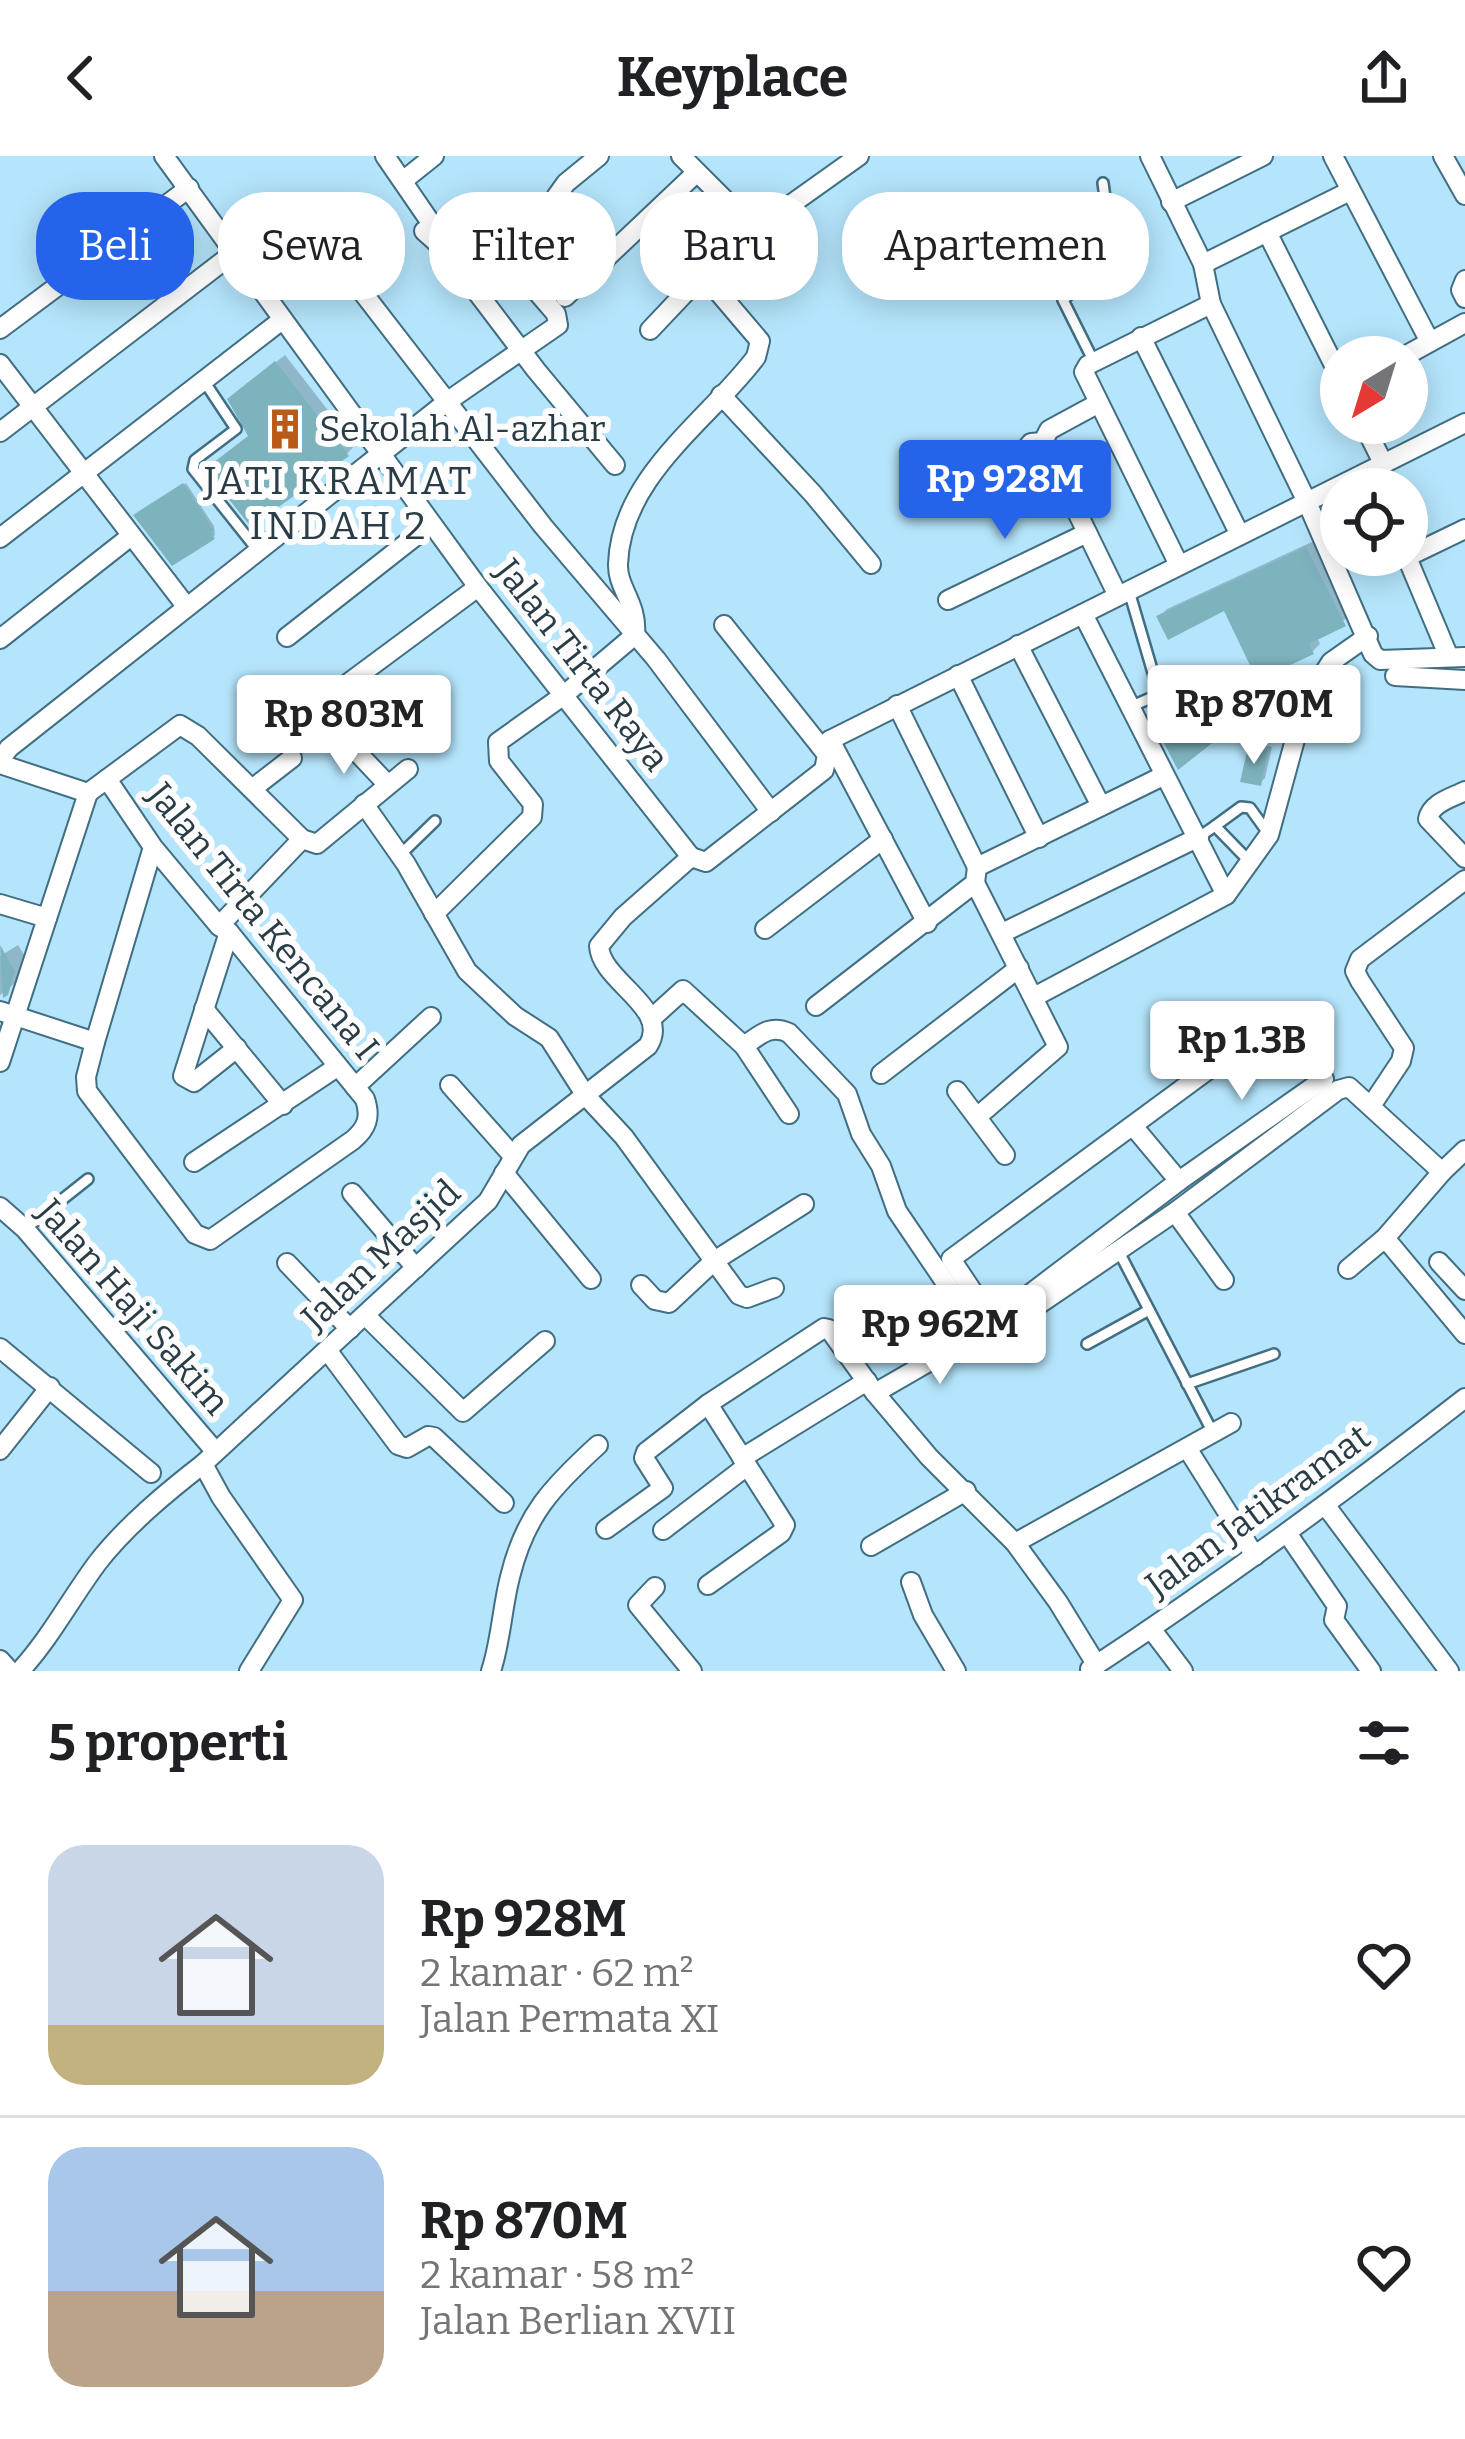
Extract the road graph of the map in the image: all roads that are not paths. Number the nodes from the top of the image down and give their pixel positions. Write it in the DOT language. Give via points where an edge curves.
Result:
graph roads {
  1 [pos="164,156"];
  2 [pos="385,156"];
  3 [pos="434,156"];
  4 [pos="599,156"];
  5 [pos="681,156"];
  6 [pos="859,156"];
  7 [pos="1150,156"];
  8 [pos="1262,156"];
  9 [pos="1333,156"];
  10 [pos="1444,156"];
  11 [pos="696,173"];
  12 [pos="404,180"];
  13 [pos="1102,183"];
  14 [pos="190,188"];
  15 [pos="1350,190"];
  16 [pos="560,192"];
  17 [pos="716,192"];
  18 [pos="808,192"];
  19 [pos="1465,195"];
  20 [pos="1171,202"];
  21 [pos="429,227"];
  22 [pos="218,228"];
  23 [pos="1267,232"];
  24 [pos="616,249"];
  25 [pos="1203,264"];
  26 [pos="218,265"];
  27 [pos="1465,280"];
  28 [pos="1465,298"];
  29 [pos="268,300"];
  30 [pos="369,300"];
  31 [pos="483,300"];
  32 [pos="544,300"];
  33 [pos="678,300"];
  34 [pos="725,300"];
  35 [pos="1211,304"];
  36 [pos="282,320"];
  37 [pos="1465,323"];
  38 [pos="0,328"];
  39 [pos="650,330"];
  40 [pos="1320,337"];
  41 [pos="1141,338"];
  42 [pos="1430,342"];
  43 [pos="520,348"];
  44 [pos="1094,362"];
  45 [pos="0,364"];
  46 [pos="204,381"];
  47 [pos="721,395"];
  48 [pos="448,400"];
  49 [pos="1097,404"];
  50 [pos="32,407"];
  51 [pos="1465,423"];
  52 [pos="0,432"];
  53 [pos="1043,442"];
  54 [pos="380,454"];
  55 [pos="615,465"];
  56 [pos="1387,468"];
  57 [pos="84,473"];
  58 [pos="996,485"];
  59 [pos="1320,497"];
  60 [pos="1307,502"];
  61 [pos="431,524"];
  62 [pos="1465,530"];
  63 [pos="1087,533"];
  64 [pos="1240,535"];
  65 [pos="131,536"];
  66 [pos="0,538"];
  67 [pos="1428,547"];
  68 [pos="259,552"];
  69 [pos="871,564"];
  70 [pos="1179,565"];
  71 [pos="1417,576"];
  72 [pos="478,587"];
  73 [pos="1123,594"];
  74 [pos="948,600"];
  75 [pos="186,606"];
  76 [pos="1083,614"];
  77 [pos="724,625"];
  78 [pos="635,635"];
  79 [pos="1367,636"];
  80 [pos="287,637"];
  81 [pos="0,639"];
  82 [pos="1018,645"];
  83 [pos="1456,656"];
  84 [pos="958,675"];
  85 [pos="1395,676"];
  86 [pos="1465,680"];
  87 [pos="343,687"];
  88 [pos="564,694"];
  89 [pos="897,706"];
  90 [pos="1130,706"];
  91 [pos="339,733"];
  92 [pos="829,748"];
  93 [pos="292,758"];
  94 [pos="0,762"];
  95 [pos="408,769"];
  96 [pos="1163,776"];
  97 [pos="107,779"];
  98 [pos="388,785"];
  99 [pos="252,789"];
  100 [pos="1465,791"];
  101 [pos="88,794"];
  102 [pos="364,804"];
  103 [pos="1101,806"];
  104 [pos="771,812"];
  105 [pos="435,821"];
  106 [pos="1207,832"];
  107 [pos="1269,835"];
  108 [pos="302,838"];
  109 [pos="1039,838"];
  110 [pos="883,839"];
  111 [pos="153,847"];
  112 [pos="400,855"];
  113 [pos="691,857"];
  114 [pos="1465,858"];
  115 [pos="1251,863"];
  116 [pos="976,875"];
  117 [pos="1465,880"];
  118 [pos="1226,896"];
  119 [pos="0,904"];
  120 [pos="434,914"];
  121 [pos="47,918"];
  122 [pos="927,923"];
  123 [pos="765,928"];
  124 [pos="224,929"];
  125 [pos="1002,933"];
  126 [pos="1019,968"];
  127 [pos="1034,997"];
  128 [pos="816,1006"];
  129 [pos="204,1009"];
  130 [pos="8,1014"];
  131 [pos="431,1017"];
  132 [pos="651,1019"];
  133 [pos="95,1042"];
  134 [pos="744,1046"];
  135 [pos="238,1048"];
  136 [pos="0,1063"];
  137 [pos="337,1066"];
  138 [pos="880,1074"];
  139 [pos="450,1084"];
  140 [pos="356,1087"];
  141 [pos="957,1091"];
  142 [pos="586,1096"];
  143 [pos="283,1105"];
  144 [pos="1372,1106"];
  145 [pos="789,1114"];
  146 [pos="977,1117"];
  147 [pos="1133,1126"];
  148 [pos="1465,1150"];
  149 [pos="1005,1156"];
  150 [pos="194,1162"];
  151 [pos="508,1165"];
  152 [pos="1442,1172"];
  153 [pos="88,1178"];
  154 [pos="1179,1181"];
  155 [pos="352,1193"];
  156 [pos="804,1204"];
  157 [pos="0,1207"];
  158 [pos="1175,1212"];
  159 [pos="26,1229"];
  160 [pos="1385,1238"];
  161 [pos="1118,1250"];
  162 [pos="714,1261"];
  163 [pos="1438,1262"];
  164 [pos="287,1263"];
  165 [pos="416,1268"];
  166 [pos="1348,1269"];
  167 [pos="591,1279"];
  168 [pos="1224,1280"];
  169 [pos="641,1285"];
  170 [pos="774,1288"];
  171 [pos="1465,1290"];
  172 [pos="887,1302"];
  173 [pos="1149,1310"];
  174 [pos="357,1322"];
  175 [pos="985,1328"];
  176 [pos="1465,1334"];
  177 [pos="545,1341"];
  178 [pos="1087,1344"];
  179 [pos="0,1348"];
  180 [pos="327,1350"];
  181 [pos="1274,1354"];
  182 [pos="926,1363"];
  183 [pos="1187,1384"];
  184 [pos="50,1387"];
  185 [pos="871,1387"];
  186 [pos="1465,1398"];
  187 [pos="708,1404"];
  188 [pos="1222,1428"];
  189 [pos="598,1445"];
  190 [pos="1187,1448"];
  191 [pos="0,1450"];
  192 [pos="209,1458"];
  193 [pos="745,1462"];
  194 [pos="151,1473"];
  195 [pos="966,1491"];
  196 [pos="504,1503"];
  197 [pos="1326,1506"];
  198 [pos="606,1529"];
  199 [pos="663,1530"];
  200 [pos="1287,1533"];
  201 [pos="1015,1543"];
  202 [pos="871,1546"];
  203 [pos="1255,1556"];
  204 [pos="911,1582"];
  205 [pos="707,1585"];
  206 [pos="655,1587"];
  207 [pos="1152,1630"];
  208 [pos="0,1660"];
  209 [pos="1091,1668"];
  210 [pos="10,1671"];
  211 [pos="20,1671"];
  212 [pos="249,1671"];
  213 [pos="491,1671"];
  214 [pos="692,1671"];
  215 [pos="956,1671"];
  216 [pos="1183,1671"];
  217 [pos="1371,1671"];
  218 [pos="1449,1671"];
  1 -- 14 [label="street, Jalan Tirta Raya"];
  2 -- 12 [label="street"];
  3 -- 12 [label="street"];
  4 -- 16 [label="street"];
  5 -- 11 [label="street"];
  6 -- 18 [label="street"];
  7 -- 20 [label="street"];
  8 -- 20 [label="street"];
  9 -- 15 [label="street"];
  10 -- 19 [label="street"];
  11 -- 17 [label="street"];
  11 -- 24 [label="street"];
  12 -- 21 [label="street"];
  13 -- 44 [label="lane" via="1114,256 1064,300"];
  14 -- 22 [label="street, Jalan Tirta Raya"];
  14 -- 38 [label="street"];
  15 -- 23 [label="street"];
  15 -- 42 [label="street"];
  20 -- 25 [label="street"];
  23 -- 25 [label="street"];
  23 -- 40 [label="street"];
  25 -- 35 [label="street"];
  26 -- 50 [label="street"];
  27 -- 28 [label="street"];
  29 -- 36 [label="street, Jalan Tirta Raya"];
  30 -- 48 [label="street"];
  31 -- 43 [label="street"];
  32 -- 43 [label="street" via="558,326"];
  33 -- 39 [label="street"];
  34 -- 47 [label="street" via="760,341 757,357"];
  35 -- 41 [label="street"];
  35 -- 60 [label="street"];
  36 -- 46 [label="street"];
  36 -- 54 [label="street, Jalan Tirta Raya"];
  37 -- 42 [label="street"];
  41 -- 44 [label="street"];
  41 -- 64 [label="street"];
  43 -- 48 [label="street"];
  43 -- 55 [label="street"];
  44 -- 49 [label="street" via="1084,372"];
  45 -- 50 [label="street"];
  46 -- 57 [label="street"];
  46 -- 68 [label="lane" via="236,429 193,469"];
  47 -- 69 [label="street"];
  47 -- 78 [label="street" via="631,512 617,568 636,611"];
  48 -- 54 [label="street"];
  48 -- 78 [label="street"];
  49 -- 53 [label="street" via="1049,430"];
  49 -- 70 [label="street"];
  50 -- 52 [label="street"];
  50 -- 57 [label="street"];
  51 -- 56 [label="street"];
  53 -- 58 [label="street" via="1031,443"];
  53 -- 63 [label="street"];
  54 -- 61 [label="street, Jalan Tirta Raya"];
  54 -- 68 [label="street"];
  57 -- 65 [label="street"];
  57 -- 66 [label="street"];
  59 -- 60 [label="street"];
  60 -- 64 [label="street"];
  60 -- 79 [label="street"];
  61 -- 72 [label="street, Jalan Tirta Raya"];
  61 -- 80 [label="street"];
  62 -- 67 [label="street"];
  63 -- 73 [label="street"];
  63 -- 74 [label="street"];
  64 -- 70 [label="street"];
  65 -- 75 [label="street"];
  65 -- 81 [label="street"];
  68 -- 75 [label="street"];
  70 -- 73 [label="street"];
  71 -- 83 [label="street"];
  72 -- 87 [label="street"];
  72 -- 88 [label="street, Jalan Tirta Raya"];
  73 -- 76 [label="street"];
  73 -- 90 [label="lane" via="1158,690"];
  75 -- 94 [label="street"];
  76 -- 82 [label="street"];
  76 -- 90 [label="street"];
  77 -- 92 [label="street"];
  78 -- 88 [label="street"];
  78 -- 104 [label="street"];
  79 -- 83 [label="street" via="1380,660"];
  79 -- 107 [label="street" via="1331,662 1305,703"];
  82 -- 84 [label="street"];
  82 -- 103 [label="street"];
  84 -- 89 [label="street"];
  84 -- 109 [label="street"];
  85 -- 86 [label="street"];
  88 -- 113 [label="street, Jalan Tirta Raya"];
  88 -- 120 [label="street" via="498,742 499,761 533,804 532,817"];
  89 -- 92 [label="street"];
  89 -- 116 [label="street"];
  90 -- 96 [label="street"];
  91 -- 98 [label="street"];
  92 -- 104 [label="street" via="824,770"];
  92 -- 110 [label="street"];
  93 -- 99 [label="street"];
  94 -- 101 [label="street"];
  95 -- 98 [label="street"];
  96 -- 103 [label="street"];
  96 -- 106 [label="street"];
  97 -- 99 [label="street" via="180,725"];
  97 -- 101 [label="street"];
  97 -- 111 [label="street, Jalan Tirta Kencana I"];
  98 -- 102 [label="street"];
  99 -- 108 [label="street"];
  100 -- 114 [label="street" via="1432,808 1428,819"];
  101 -- 121 [label="street"];
  102 -- 108 [label="street" via="317,844"];
  102 -- 112 [label="street"];
  103 -- 109 [label="street"];
  104 -- 113 [label="street" via="706,862"];
  105 -- 112 [label="lane"];
  106 -- 107 [label="lane" via="1250,808"];
  106 -- 115 [label="lane"];
  106 -- 118 [label="street"];
  106 -- 125 [label="street"];
  107 -- 115 [label="street"];
  108 -- 124 [label="street"];
  109 -- 116 [label="street"];
  110 -- 122 [label="street"];
  110 -- 123 [label="street"];
  111 -- 124 [label="street, Jalan Tirta Kencana I"];
  111 -- 133 [label="street"];
  112 -- 120 [label="street"];
  113 -- 132 [label="street" via="599,946"];
  115 -- 118 [label="street"];
  116 -- 122 [label="street"];
  116 -- 125 [label="street"];
  117 -- 144 [label="street" via="1360,959 1355,971 1404,1048"];
  118 -- 127 [label="street"];
  119 -- 121 [label="street"];
  120 -- 142 [label="street" via="467,971 549,1038"];
  121 -- 130 [label="street"];
  122 -- 128 [label="street"];
  124 -- 129 [label="street"];
  124 -- 137 [label="street, Jalan Tirta Kencana I"];
  125 -- 126 [label="street"];
  126 -- 127 [label="street"];
  126 -- 138 [label="street"];
  127 -- 146 [label="street" via="1058,1048"];
  129 -- 135 [label="street"];
  129 -- 135 [label="street" via="183,1076 202,1079"];
  130 -- 133 [label="street"];
  130 -- 136 [label="street"];
  131 -- 140 [label="street"];
  132 -- 134 [label="street" via="688,991"];
  132 -- 142 [label="street, Jalan Masjid" via="648,1046"];
  133 -- 140 [label="street, Jalan Tirta Kencana I" via="87,1090 195,1234 210,1240 359,1135 369,1111"];
  134 -- 145 [label="street"];
  134 -- 175 [label="street" via="768,1029 789,1033 848,1094 897,1211"];
  135 -- 143 [label="street"];
  137 -- 140 [label="street, Jalan Tirta Kencana I"];
  137 -- 143 [label="street"];
  139 -- 151 [label="street"];
  141 -- 146 [label="street"];
  142 -- 151 [label="street, Jalan Masjid" via="521,1145"];
  142 -- 162 [label="street"];
  143 -- 150 [label="street"];
  144 -- 152 [label="street"];
  144 -- 158 [label="street" via="1349,1087 1338,1090"];
  146 -- 149 [label="street"];
  147 -- 154 [label="street"];
  147 -- 154 [label="street" via="1273,1022 1324,1079"];
  147 -- 175 [label="street" via="951,1259"];
  148 -- 152 [label="street"];
  151 -- 165 [label="street, Jalan Masjid" via="488,1201"];
  151 -- 167 [label="street"];
  152 -- 160 [label="street"];
  153 -- 159 [label="lane"];
  154 -- 175 [label="street"];
  155 -- 165 [label="street"];
  156 -- 162 [label="street"];
  157 -- 159 [label="street, Jalan Haji Sakim"];
  158 -- 161 [label="street"];
  158 -- 168 [label="street"];
  159 -- 192 [label="street, Jalan Haji Sakim"];
  160 -- 166 [label="street"];
  160 -- 176 [label="street"];
  161 -- 173 [label="lane"];
  161 -- 175 [label="street" via="990,1341"];
  162 -- 169 [label="street" via="669,1303"];
  162 -- 170 [label="street" via="744,1298"];
  163 -- 171 [label="street"];
  164 -- 174 [label="street"];
  165 -- 174 [label="street, Jalan Masjid"];
  172 -- 182 [label="street"];
  173 -- 178 [label="lane"];
  173 -- 183 [label="lane"];
  174 -- 177 [label="street" via="463,1412"];
  174 -- 180 [label="street, Jalan Masjid"];
  175 -- 182 [label="street"];
  179 -- 184 [label="street"];
  180 -- 192 [label="street, Jalan Masjid"];
  180 -- 196 [label="street" via="398,1444 434,1437"];
  181 -- 183 [label="lane"];
  182 -- 185 [label="street"];
  183 -- 188 [label="lane"];
  184 -- 191 [label="street"];
  184 -- 194 [label="street"];
  185 -- 187 [label="street" via="824,1328"];
  185 -- 193 [label="street"];
  185 -- 195 [label="street"];
  186 -- 197 [label="street, Jalan Jatikramat"];
  187 -- 193 [label="street"];
  187 -- 198 [label="street" via="646,1452 663,1488"];
  188 -- 190 [label="street"];
  189 -- 213 [label="street" via="530,1519"];
  190 -- 201 [label="street"];
  190 -- 203 [label="street"];
  192 -- 211 [label="street, Jalan Masjid" via="100,1559"];
  192 -- 212 [label="street" via="221,1497 293,1600"];
  193 -- 199 [label="street"];
  193 -- 205 [label="street" via="784,1529"];
  195 -- 201 [label="street"];
  195 -- 202 [label="street"];
  197 -- 200 [label="street, Jalan Jatikramat"];
  197 -- 218 [label="street"];
  200 -- 203 [label="street, Jalan Jatikramat"];
  200 -- 217 [label="street"];
  201 -- 209 [label="street" via="1058,1602"];
  203 -- 207 [label="street, Jalan Jatikramat"];
  204 -- 215 [label="street"];
  206 -- 214 [label="street" via="638,1605"];
  207 -- 209 [label="street, Jalan Jatikramat"];
  207 -- 216 [label="street"];
  208 -- 210 [label="street"];
}
